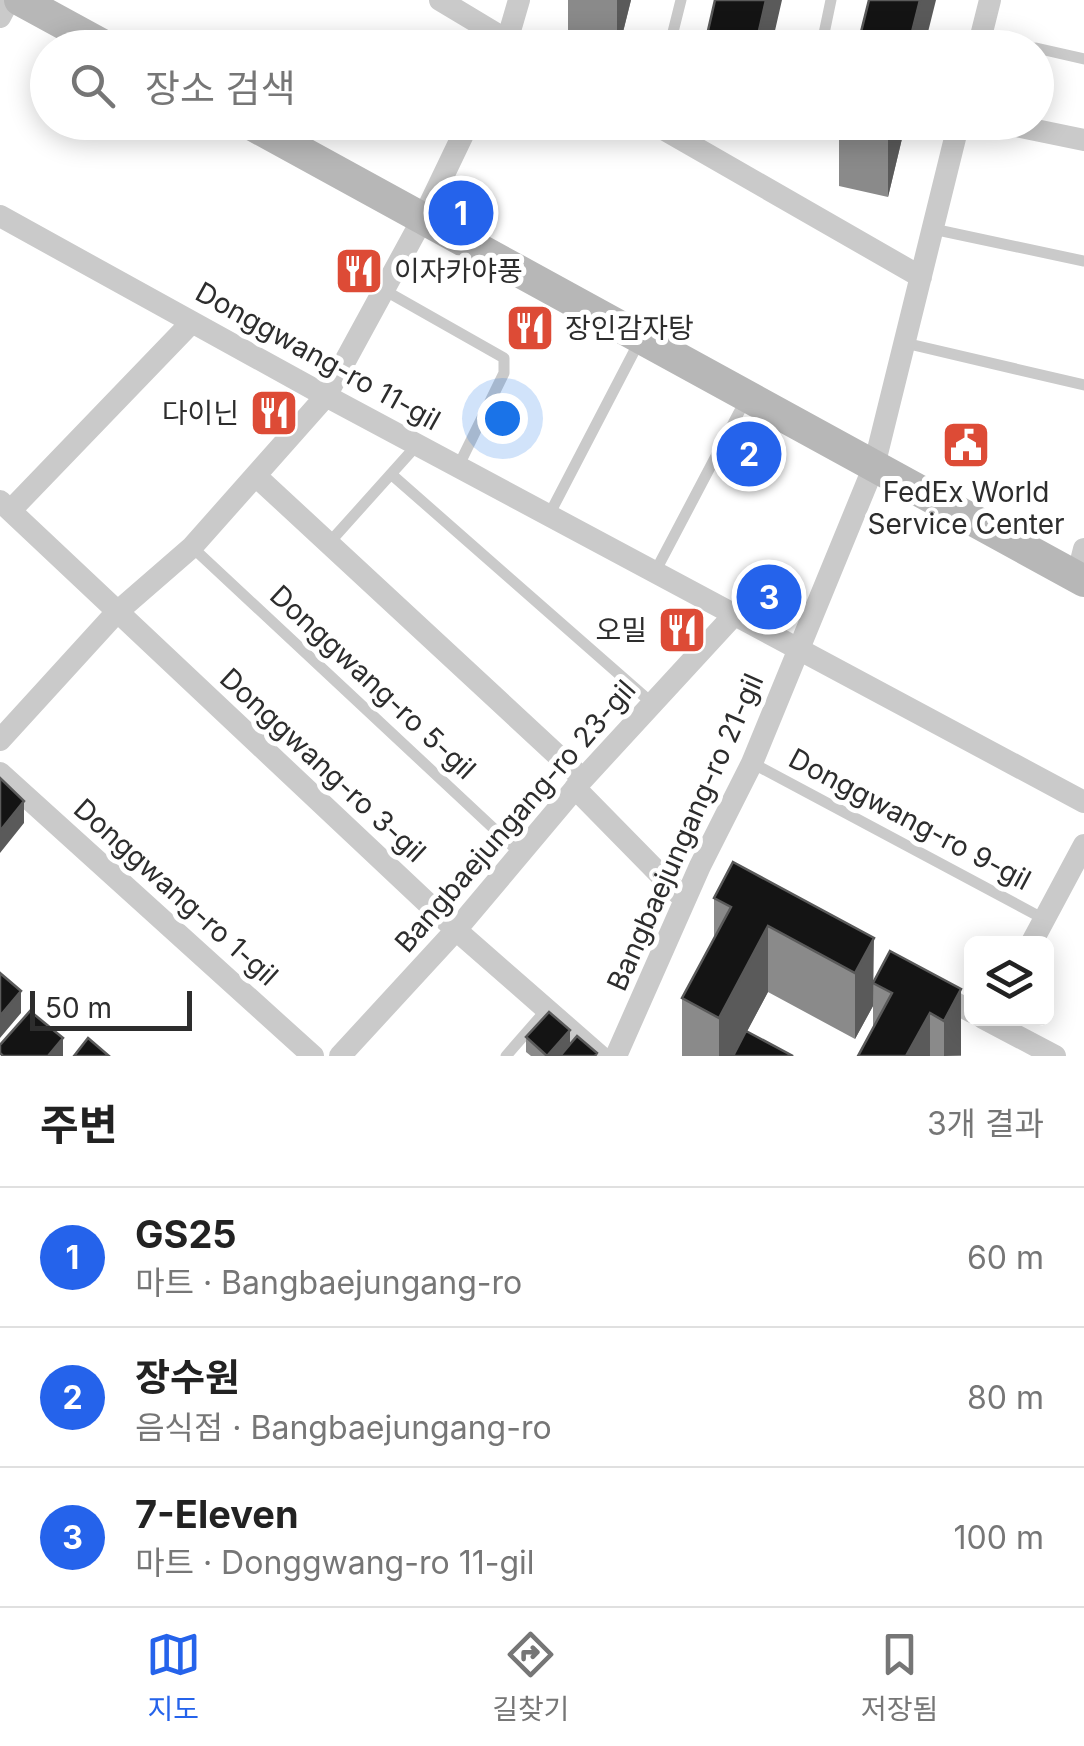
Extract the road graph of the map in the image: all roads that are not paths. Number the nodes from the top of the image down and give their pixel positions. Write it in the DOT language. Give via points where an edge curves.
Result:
graph roads {
  1 [pos="9,0"];
  2 [pos="20,0"];
  3 [pos="440,0"];
  4 [pos="519,0"];
  5 [pos="681,0"];
  6 [pos="831,0"];
  7 [pos="990,0"];
  8 [pos="0,17"];
  9 [pos="75,30"];
  10 [pos="487,30"];
  11 [pos="514,30"];
  12 [pos="674,30"];
  13 [pos="825,30"];
  14 [pos="982,30"];
  15 [pos="1054,52"];
  16 [pos="1084,59"];
  17 [pos="1054,134"];
  18 [pos="280,140"];
  19 [pos="460,140"];
  20 [pos="682,140"];
  21 [pos="955,140"];
  22 [pos="1084,140"];
  23 [pos="0,216"];
  24 [pos="422,218"];
  25 [pos="933,229"];
  26 [pos="1084,261"];
  27 [pos="921,277"];
  28 [pos="384,290"];
  29 [pos="192,322"];
  30 [pos="641,338"];
  31 [pos="905,343"];
  32 [pos="1084,385"];
  33 [pos="326,396"];
  34 [pos="747,396"];
  35 [pos="418,445"];
  36 [pos="458,466"];
  37 [pos="874,466"];
  38 [pos="392,474"];
  39 [pos="256,476"];
  40 [pos="5,506"];
  41 [pos="548,515"];
  42 [pos="329,543"];
  43 [pos="192,548"];
  44 [pos="1082,569"];
  45 [pos="655,572"];
  46 [pos="116,613"];
  47 [pos="734,614"];
  48 [pos="800,650"];
  49 [pos="652,704"];
  50 [pos="0,740"];
  51 [pos="752,763"];
  52 [pos="0,773"];
  53 [pos="580,784"];
  54 [pos="1084,802"];
  55 [pos="1084,845"];
  56 [pos="520,853"];
  57 [pos="685,900"];
  58 [pos="1044,919"];
  59 [pos="456,930"];
  60 [pos="1035,936"];
  61 [pos="920,985"];
  62 [pos="964,1008"];
  63 [pos="547,1009"];
  64 [pos="999,1026"];
  65 [pos="312,1056"];
  66 [pos="340,1056"];
  67 [pos="506,1056"];
  68 [pos="600,1056"];
  69 [pos="616,1056"];
  70 [pos="1055,1056"];
  1 -- 8 [label="street"];
  2 -- 9 [label="street"];
  3 -- 10 [label="street"];
  4 -- 11 [label="street"];
  5 -- 12 [label="lane"];
  6 -- 13 [label="lane"];
  7 -- 14 [label="street"];
  15 -- 16 [label="lane"];
  17 -- 22 [label="street"];
  18 -- 24 [label="street"];
  19 -- 24 [label="street"];
  20 -- 27 [label="street"];
  21 -- 25 [label="street, Bangbaejungang-ro 21-gil"];
  23 -- 29 [label="street, Donggwang-ro 11-gil"];
  24 -- 28 [label="street"];
  24 -- 30 [label="street"];
  25 -- 26 [label="lane"];
  25 -- 27 [label="street, Bangbaejungang-ro 21-gil"];
  27 -- 31 [label="street, Bangbaejungang-ro 21-gil"];
  28 -- 33 [label="street"];
  28 -- 36 [label="lane" via="504,358 504,374"];
  29 -- 33 [label="street, Donggwang-ro 11-gil"];
  29 -- 40 [label="street, Donggwang-ro 3-gil"];
  30 -- 34 [label="street"];
  30 -- 41 [label="lane"];
  31 -- 32 [label="lane"];
  31 -- 37 [label="street, Bangbaejungang-ro 21-gil"];
  33 -- 35 [label="street, Donggwang-ro 11-gil"];
  33 -- 39 [label="street"];
  34 -- 37 [label="street"];
  34 -- 45 [label="lane"];
  35 -- 36 [label="street, Donggwang-ro 11-gil"];
  35 -- 38 [label="lane"];
  36 -- 41 [label="street, Donggwang-ro 11-gil"];
  37 -- 44 [label="street"];
  37 -- 48 [label="street, Bangbaejungang-ro 21-gil"];
  38 -- 42 [label="lane"];
  38 -- 49 [label="lane"];
  39 -- 42 [label="street"];
  39 -- 43 [label="street"];
  40 -- 46 [label="street, Donggwang-ro 3-gil"];
  41 -- 45 [label="street, Donggwang-ro 11-gil"];
  42 -- 53 [label="street"];
  43 -- 46 [label="street"];
  43 -- 56 [label="lane, Donggwang-ro 5-gil"];
  45 -- 47 [label="street, Donggwang-ro 11-gil"];
  46 -- 50 [label="street"];
  46 -- 59 [label="street, Donggwang-ro 3-gil"];
  47 -- 48 [label="street, Donggwang-ro 11-gil"];
  47 -- 49 [label="street, Bangbaejungang-ro 23-gil"];
  48 -- 51 [label="street, Bangbaejungang-ro 21-gil"];
  48 -- 54 [label="street, Donggwang-ro 11-gil"];
  49 -- 53 [label="street, Bangbaejungang-ro 23-gil"];
  51 -- 57 [label="street, Bangbaejungang-ro 21-gil" via="709,870"];
  51 -- 58 [label="lane, Donggwang-ro 9-gil"];
  52 -- 65 [label="street, Donggwang-ro 1-gil"];
  53 -- 56 [label="street, Bangbaejungang-ro 23-gil"];
  53 -- 57 [label="street"];
  55 -- 58 [label="street"];
  56 -- 59 [label="street, Bangbaejungang-ro 23-gil"];
  57 -- 69 [label="street, Bangbaejungang-ro 21-gil"];
  58 -- 60 [label="street"];
  59 -- 63 [label="street, Donggwang-ro 3-gil"];
  59 -- 66 [label="street, Bangbaejungang-ro 23-gil"];
  61 -- 62 [label="street"];
  63 -- 67 [label="lane"];
  63 -- 68 [label="street, Donggwang-ro 3-gil"];
  64 -- 70 [label="street"];
}
